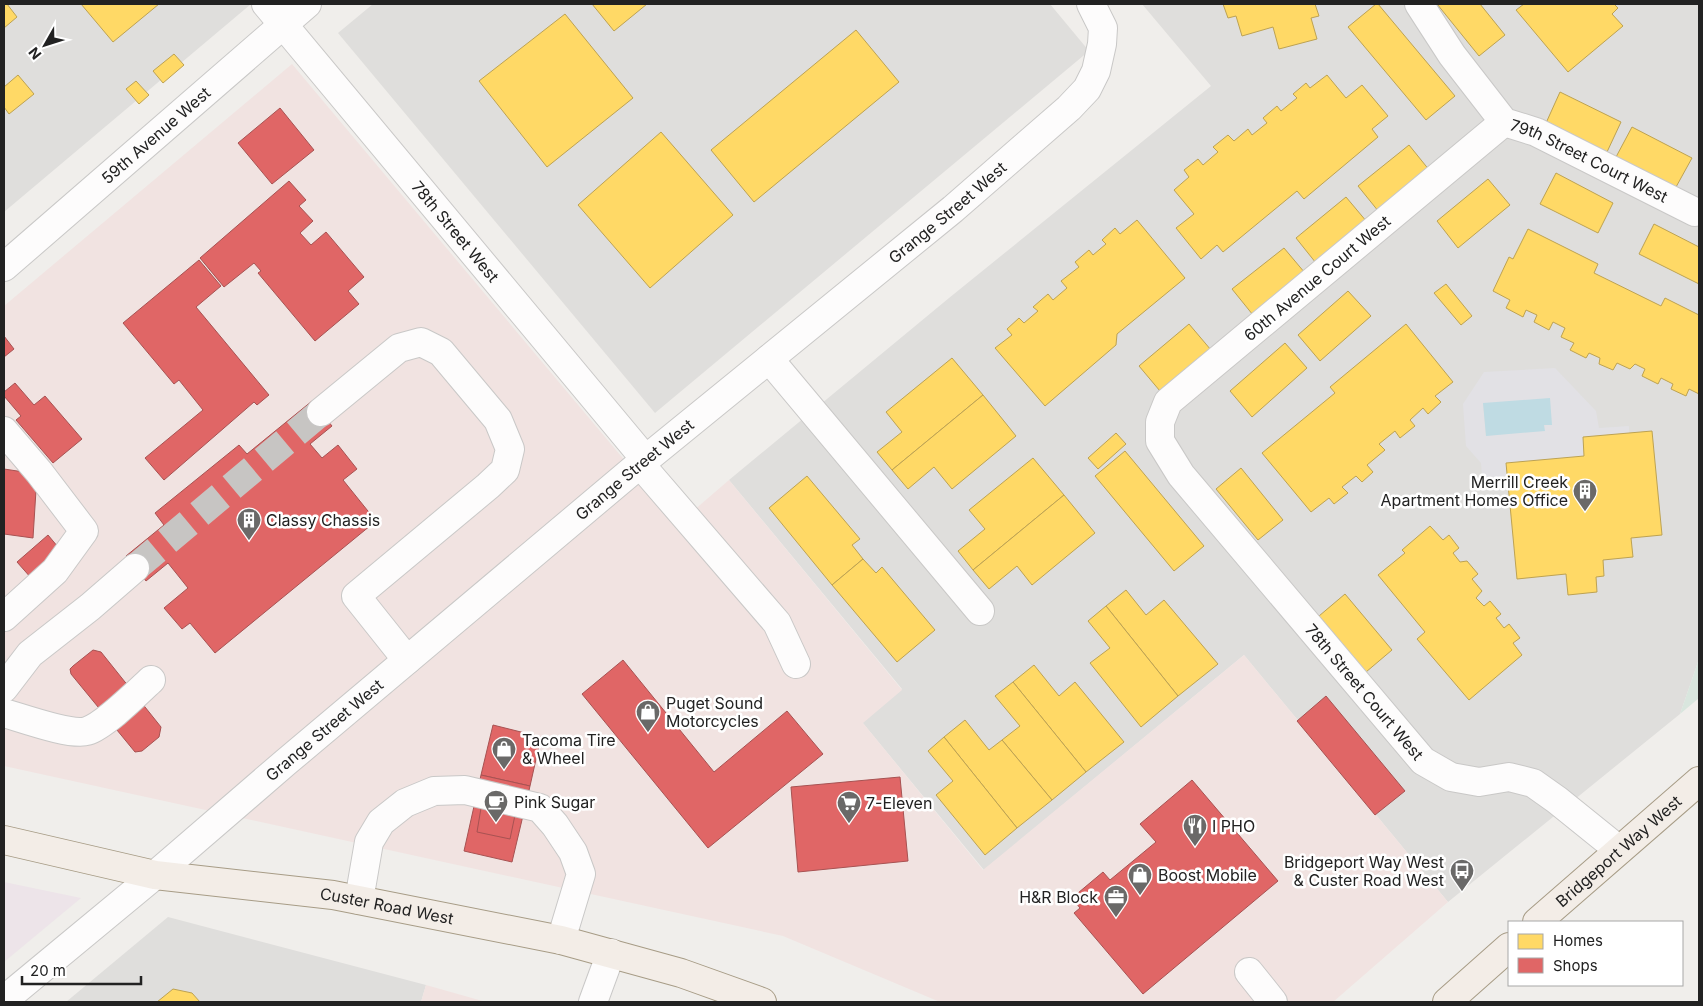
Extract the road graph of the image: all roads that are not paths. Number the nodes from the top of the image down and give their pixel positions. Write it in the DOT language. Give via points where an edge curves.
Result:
graph roads {
  1 [pos="266,4"];
  2 [pos="307,4"];
  3 [pos="1092,4"];
  4 [pos="1419,4"];
  5 [pos="283,24"];
  6 [pos="1504,122"];
  7 [pos="1695,212"];
  8 [pos="4,267"];
  9 [pos="769,359"];
  10 [pos="321,412"];
  11 [pos="4,431"];
  12 [pos="1164,449"];
  13 [pos="643,462"];
  14 [pos="135,568"];
  15 [pos="980,611"];
  16 [pos="4,617"];
  17 [pos="407,660"];
  18 [pos="796,664"];
  19 [pos="151,680"];
  20 [pos="4,688"];
  21 [pos="4,713"];
  22 [pos="1699,781"];
  23 [pos="4,840"];
  24 [pos="1618,850"];
  25 [pos="155,875"];
  26 [pos="359,900"];
  27 [pos="1538,921"];
  28 [pos="561,940"];
  29 [pos="1508,948"];
  30 [pos="611,953"];
  31 [pos="1249,972"];
  32 [pos="4,1000"];
  33 [pos="593,1002"];
  34 [pos="762,1002"];
  35 [pos="1273,1002"];
  36 [pos="1447,1002"];
  1 -- 5 [label="street, 78th Street West"];
  2 -- 5 [label="street, 59th Avenue West"];
  3 -- 9 [label="street, Grange Street West" via="1102,28 1102,44 1096,71 1087,89 953,209"];
  4 -- 6 [label="street, 79th Street Court West" via="1452,55"];
  5 -- 8 [label="street, 59th Avenue West"];
  5 -- 13 [label="street, 78th Street West"];
  6 -- 7 [label="street, 79th Street Court West" via="1536,132"];
  6 -- 12 [label="street, 60th Avenue Court West" via="1168,402 1160,422 1160,441"];
  9 -- 13 [label="street, Grange Street West"];
  9 -- 15 [label="street"];
  10 -- 17 [label="street" via="399,348 421,342 441,352 498,420 510,449 505,470 356,596"];
  11 -- 16 [label="street" via="84,531 55,571"];
  12 -- 24 [label="street, 78th Street Court West" via="1181,476 1423,761 1451,777 1479,782 1509,777 1533,783"];
  13 -- 17 [label="street, Grange Street West"];
  13 -- 18 [label="street, 78th Street West" via="777,623"];
  14 -- 20 [label="street" via="30,654"];
  17 -- 25 [label="street, Grange Street West"];
  19 -- 21 [label="street" via="97,727 86,732 66,731"];
  22 -- 24 [label="main road, Bridgeport Way West"];
  23 -- 25 [label="main road, Custer Road West"];
  24 -- 27 [label="main road, Bridgeport Way West"];
  25 -- 26 [label="main road, Custer Road West"];
  25 -- 32 [label="street, Grange Street West"];
  26 -- 28 [label="main road, Custer Road West"];
  26 -- 28 [label="street" via="369,842 381,822 405,803 434,792 465,790 540,808 573,852 581,874"];
  28 -- 30 [label="main road, Custer Road West"];
  29 -- 36 [label="main road"];
  30 -- 33 [label="street"];
  30 -- 34 [label="main road, Custer Road West" via="681,973"];
  31 -- 35 [label="street"];
}
